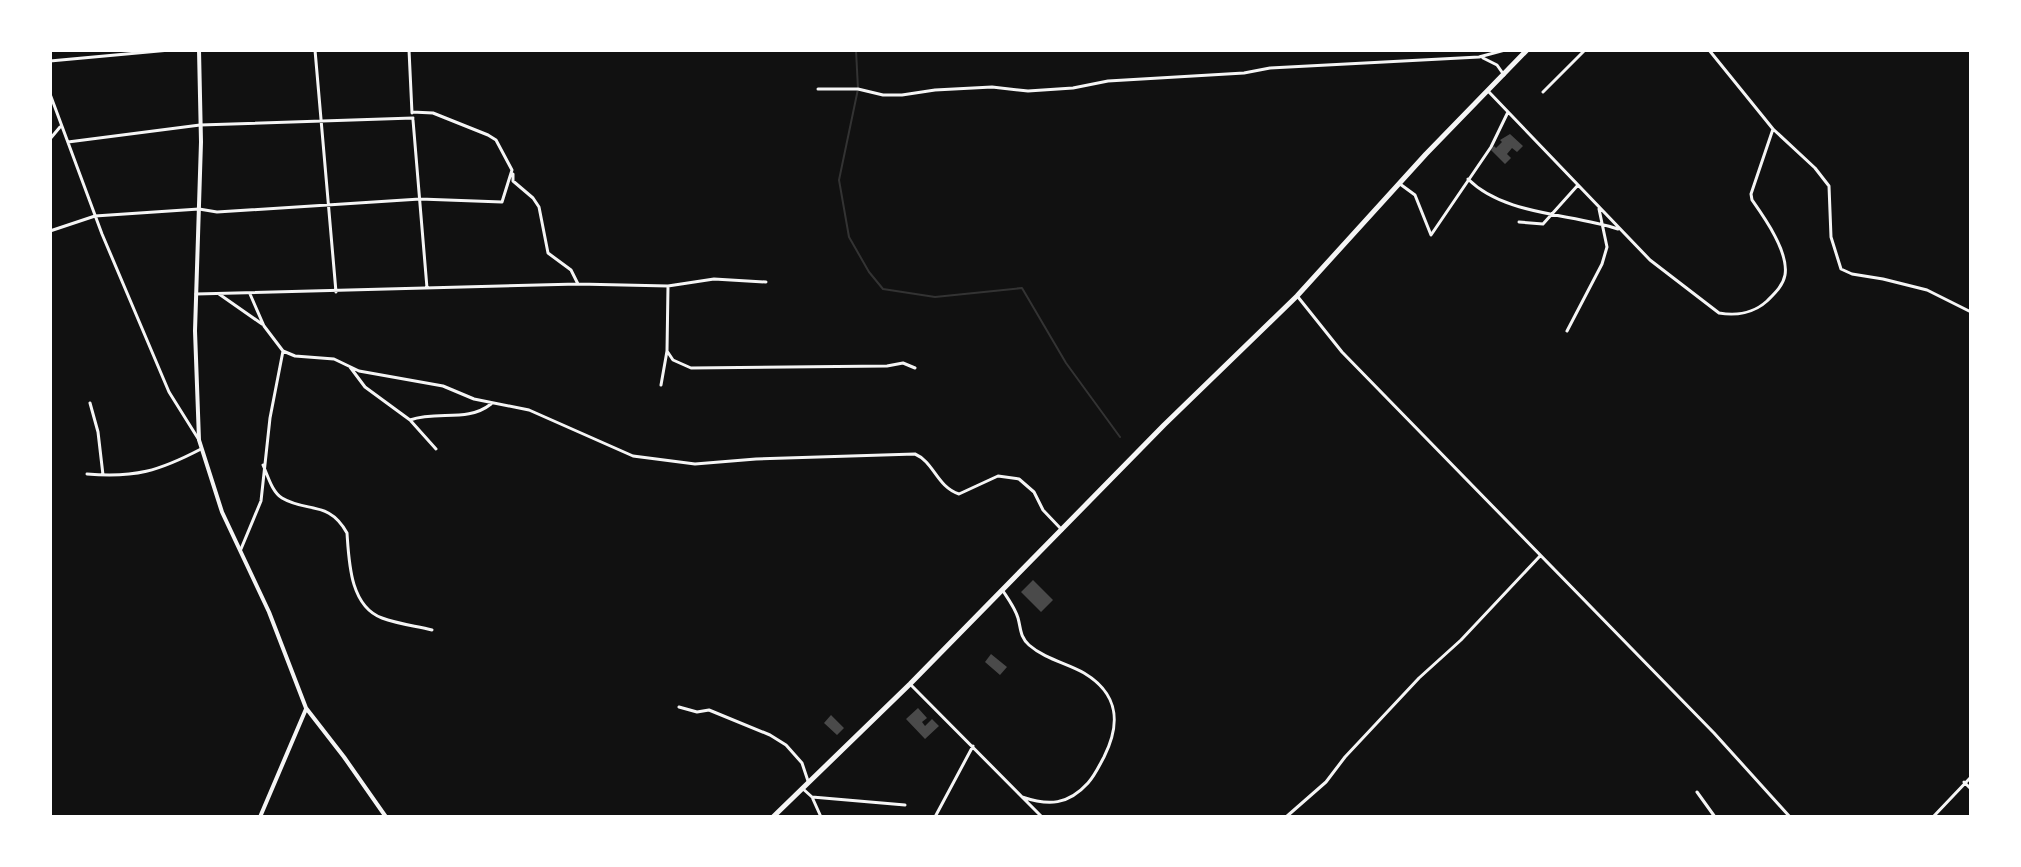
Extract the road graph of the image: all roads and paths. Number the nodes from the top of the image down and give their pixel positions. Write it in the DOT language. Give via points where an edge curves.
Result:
graph roads {
  1 [pos="170,50"];
  2 [pos="199,50"];
  3 [pos="315,50"];
  4 [pos="409,50"];
  5 [pos="1505,50"];
  6 [pos="1527,50"];
  7 [pos="1585,50"];
  8 [pos="1709,50"];
  9 [pos="1479,57"];
  10 [pos="50,61"];
  11 [pos="1504,75"];
  12 [pos="818,89"];
  13 [pos="1488,91"];
  14 [pos="1543,92"];
  15 [pos="50,94"];
  16 [pos="412,112"];
  17 [pos="1508,112"];
  18 [pos="413,118"];
  19 [pos="321,122"];
  20 [pos="61,125"];
  21 [pos="200,125"];
  22 [pos="1773,129"];
  23 [pos="50,139"];
  24 [pos="68,142"];
  25 [pos="512,170"];
  26 [pos="1468,179"];
  27 [pos="1400,184"];
  28 [pos="1578,185"];
  29 [pos="420,199"];
  30 [pos="329,205"];
  31 [pos="1599,206"];
  32 [pos="199,209"];
  33 [pos="1553,214"];
  34 [pos="95,216"];
  35 [pos="1519,222"];
  36 [pos="1604,224"];
  37 [pos="1622,230"];
  38 [pos="50,231"];
  39 [pos="766,282"];
  40 [pos="578,284"];
  41 [pos="668,286"];
  42 [pos="427,288"];
  43 [pos="336,292"];
  44 [pos="196,294"];
  45 [pos="219,294"];
  46 [pos="250,294"];
  47 [pos="1297,296"];
  48 [pos="1971,312"];
  49 [pos="264,326"];
  50 [pos="1567,331"];
  51 [pos="283,351"];
  52 [pos="667,351"];
  53 [pos="350,367"];
  54 [pos="915,368"];
  55 [pos="661,385"];
  56 [pos="90,403"];
  57 [pos="491,404"];
  58 [pos="410,420"];
  59 [pos="199,440"];
  60 [pos="201,449"];
  61 [pos="436,449"];
  62 [pos="263,465"];
  63 [pos="87,474"];
  64 [pos="103,475"];
  65 [pos="1062,530"];
  66 [pos="239,553"];
  67 [pos="1540,556"];
  68 [pos="1003,591"];
  69 [pos="432,630"];
  70 [pos="910,684"];
  71 [pos="679,707"];
  72 [pos="306,708"];
  73 [pos="974,746"];
  74 [pos="1971,777"];
  75 [pos="808,781"];
  76 [pos="1964,782"];
  77 [pos="802,788"];
  78 [pos="1971,789"];
  79 [pos="1697,792"];
  80 [pos="812,797"];
  81 [pos="1022,797"];
  82 [pos="905,805"];
  83 [pos="260,817"];
  84 [pos="386,817"];
  85 [pos="773,817"];
  86 [pos="821,817"];
  87 [pos="935,817"];
  88 [pos="1042,817"];
  89 [pos="1286,817"];
  90 [pos="1715,817"];
  91 [pos="1790,817"];
  92 [pos="1933,817"];
  1 -- 10 [label="street"];
  2 -- 21 [label="street"];
  3 -- 19 [label="street"];
  4 -- 16 [label="street"];
  5 -- 9 [label="street"];
  6 -- 11 [label="main road"];
  7 -- 14 [label="street"];
  8 -- 22 [label="street"];
  9 -- 11 [label="street" via="1492,61"];
  9 -- 12 [label="street" via="1270,68 1028,91 992,87 883,95"];
  11 -- 13 [label="main road"];
  13 -- 17 [label="street"];
  13 -- 27 [label="main road"];
  15 -- 20 [label="street"];
  16 -- 18 [label="street"];
  16 -- 25 [label="street" via="433,113 488,135"];
  17 -- 26 [label="street"];
  17 -- 28 [label="street"];
  18 -- 19 [label="street"];
  18 -- 29 [label="street"];
  19 -- 21 [label="street"];
  19 -- 30 [label="street"];
  20 -- 23 [label="street"];
  20 -- 24 [label="street"];
  21 -- 24 [label="street"];
  21 -- 32 [label="street"];
  22 -- 37 [label="street" via="1751,194 1772,230 1785,274 1762,306 1733,315 1719,313 1650,260"];
  22 -- 48 [label="street" via="1829,186 1831,237 1841,269 1927,290"];
  24 -- 34 [label="street"];
  25 -- 29 [label="street" via="502,202"];
  25 -- 40 [label="street" via="513,181 539,207 548,253 571,270"];
  26 -- 27 [label="street" via="1431,235 1415,195"];
  26 -- 33 [label="street" via="1490,195"];
  27 -- 47 [label="main road"];
  28 -- 31 [label="street"];
  28 -- 33 [label="street"];
  29 -- 30 [label="street"];
  29 -- 42 [label="street"];
  30 -- 32 [label="street"];
  30 -- 43 [label="street"];
  31 -- 36 [label="street"];
  31 -- 37 [label="street"];
  32 -- 34 [label="street"];
  32 -- 44 [label="street"];
  33 -- 35 [label="street" via="1543,224"];
  33 -- 36 [label="street"];
  34 -- 38 [label="street"];
  34 -- 59 [label="street" via="169,392"];
  36 -- 37 [label="street"];
  36 -- 50 [label="street" via="1607,247 1602,264"];
  39 -- 41 [label="street" via="714,279"];
  40 -- 41 [label="street"];
  40 -- 42 [label="street"];
  41 -- 52 [label="street"];
  42 -- 43 [label="street"];
  43 -- 46 [label="street"];
  44 -- 45 [label="street"];
  44 -- 59 [label="street"];
  45 -- 46 [label="street"];
  45 -- 49 [label="street"];
  46 -- 49 [label="street"];
  47 -- 65 [label="main road"];
  47 -- 67 [label="street" via="1342,352"];
  49 -- 51 [label="street"];
  51 -- 53 [label="street" via="308,359 334,359"];
  51 -- 62 [label="street"];
  52 -- 54 [label="street" via="691,368 903,363"];
  52 -- 55 [label="street"];
  53 -- 57 [label="street" via="443,386"];
  53 -- 58 [label="street" via="365,387"];
  56 -- 64 [label="street"];
  57 -- 58 [label="street" via="473,415"];
  57 -- 65 [label="street" via="538,413 618,451 648,459 695,464 915,454 959,494 998,476 1019,479"];
  58 -- 61 [label="street"];
  59 -- 60 [label="street"];
  60 -- 64 [label="street" via="152,472"];
  60 -- 66 [label="street"];
  62 -- 66 [label="street" via="261,501"];
  62 -- 69 [label="street" via="282,498 317,507 344,527 353,581 365,607 380,617"];
  63 -- 64 [label="street"];
  65 -- 68 [label="main road"];
  66 -- 72 [label="street" via="269,612"];
  67 -- 89 [label="street" via="1326,782"];
  67 -- 91 [label="street"];
  68 -- 70 [label="main road"];
  68 -- 81 [label="street" via="1023,639 1087,675 1104,690 1115,713 1114,737 1094,776 1073,797 1061,803"];
  70 -- 73 [label="street"];
  70 -- 75 [label="main road"];
  71 -- 75 [label="street" via="709,710 770,735 802,763"];
  72 -- 83 [label="street"];
  72 -- 84 [label="street"];
  73 -- 81 [label="street"];
  73 -- 87 [label="street"];
  74 -- 76 [label="street"];
  75 -- 77 [label="main road"];
  76 -- 78 [label="street"];
  76 -- 92 [label="street"];
  77 -- 80 [label="street"];
  77 -- 85 [label="main road"];
  79 -- 90 [label="street"];
  80 -- 82 [label="street"];
  80 -- 86 [label="street"];
  81 -- 88 [label="street"];
}
